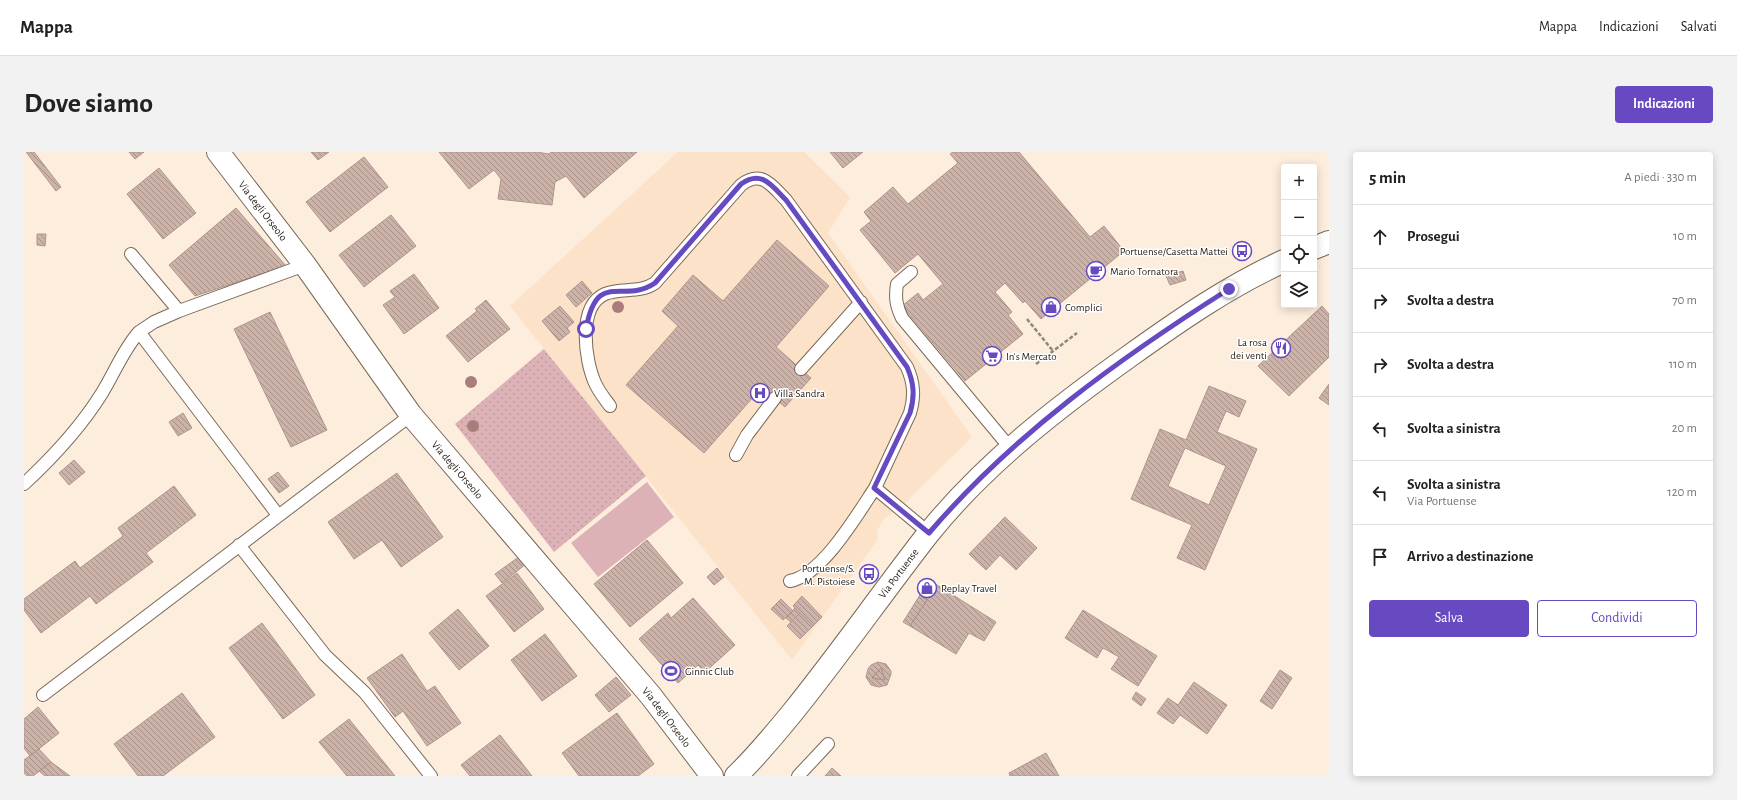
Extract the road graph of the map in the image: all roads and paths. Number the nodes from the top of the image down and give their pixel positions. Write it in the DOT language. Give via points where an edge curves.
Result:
graph roads {
  1 [pos="218,152"];
  2 [pos="1329,242"];
  3 [pos="1317,247"];
  4 [pos="131,254"];
  5 [pos="1281,263"];
  6 [pos="305,265"];
  7 [pos="911,272"];
  8 [pos="861,302"];
  9 [pos="179,311"];
  10 [pos="1026,319"];
  11 [pos="140,332"];
  12 [pos="1077,333"];
  13 [pos="1053,350"];
  14 [pos="1036,364"];
  15 [pos="801,369"];
  16 [pos="775,398"];
  17 [pos="610,406"];
  18 [pos="411,414"];
  19 [pos="1011,449"];
  20 [pos="736,455"];
  21 [pos="24,484"];
  22 [pos="874,488"];
  23 [pos="278,516"];
  24 [pos="929,533"];
  25 [pos="239,545"];
  26 [pos="790,581"];
  27 [pos="43,694"];
  28 [pos="828,744"];
  29 [pos="431,776"];
  30 [pos="712,776"];
  31 [pos="736,776"];
  32 [pos="798,776"];
  1 -- 6 [label="street, Via degli Orseolo"];
  2 -- 3 [label="street"];
  4 -- 9 [label="lane"];
  5 -- 19 [label="street, Via Portuense" via="1229,289 1178,322 1067,402"];
  6 -- 9 [label="lane"];
  6 -- 18 [label="street, Via degli Orseolo"];
  7 -- 19 [label="lane" via="897,284 896,306 902,318"];
  8 -- 15 [label="lane"];
  8 -- 17 [label="lane" via="786,200 761,178 747,180 655,283 641,290 607,293 594,301 586,329 587,354 596,384"];
  8 -- 22 [label="lane" via="902,359 914,387 910,413"];
  9 -- 11 [label="lane" via="154,322"];
  10 -- 13 [label="path"];
  11 -- 21 [label="lane" via="127,348 102,393 82,420 50,459"];
  11 -- 23 [label="lane"];
  12 -- 13 [label="path"];
  13 -- 14 [label="path"];
  16 -- 20 [label="lane" via="747,435"];
  18 -- 23 [label="lane"];
  18 -- 30 [label="street, Via degli Orseolo" via="651,696"];
  19 -- 24 [label="street, Via Portuense" via="959,499"];
  22 -- 24 [label="lane"];
  22 -- 26 [label="lane" via="854,519 821,561 807,574"];
  23 -- 25 [label="lane"];
  24 -- 31 [label="street, Via Portuense" via="776,734"];
  25 -- 27 [label="lane"];
  25 -- 29 [label="lane" via="325,656 365,694"];
  28 -- 32 [label="lane"];
}
